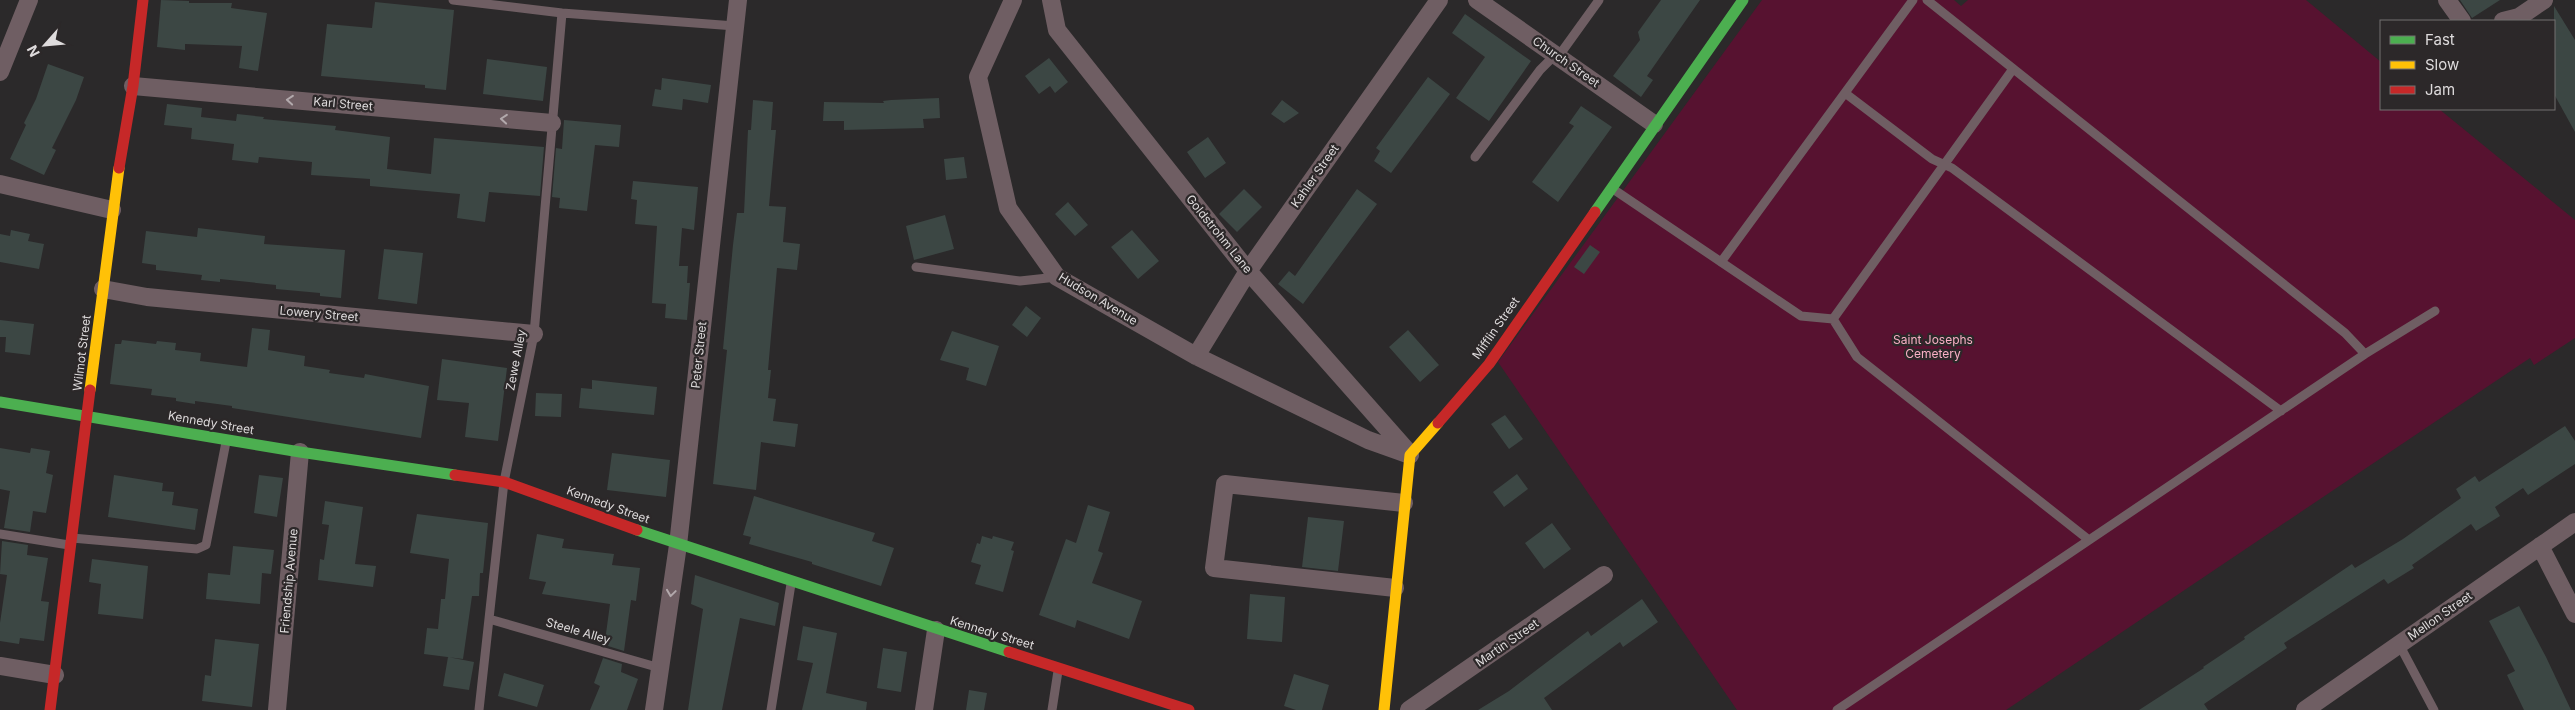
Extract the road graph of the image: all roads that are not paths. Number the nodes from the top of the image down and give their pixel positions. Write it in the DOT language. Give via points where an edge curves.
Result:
graph roads {
  1 [pos="29,0"];
  2 [pos="143,0"];
  3 [pos="453,0"];
  4 [pos="738,0"];
  5 [pos="1013,0"];
  6 [pos="1051,0"];
  7 [pos="1439,0"];
  8 [pos="1477,0"];
  9 [pos="1599,0"];
  10 [pos="1743,0"];
  11 [pos="1913,0"];
  12 [pos="1927,0"];
  13 [pos="2447,0"];
  14 [pos="2544,0"];
  15 [pos="562,13"];
  16 [pos="2461,20"];
  17 [pos="2507,20"];
  18 [pos="735,26"];
  19 [pos="1557,56"];
  20 [pos="2013,69"];
  21 [pos="0,72"];
  22 [pos="133,86"];
  23 [pos="1845,94"];
  24 [pos="552,123"];
  25 [pos="1654,124"];
  26 [pos="1475,157"];
  27 [pos="1945,165"];
  28 [pos="0,184"];
  29 [pos="1610,187"];
  30 [pos="112,210"];
  31 [pos="1721,262"];
  32 [pos="916,267"];
  33 [pos="1248,271"];
  34 [pos="1057,277"];
  35 [pos="104,289"];
  36 [pos="2435,311"];
  37 [pos="1833,319"];
  38 [pos="534,334"];
  39 [pos="2365,354"];
  40 [pos="1196,356"];
  41 [pos="0,402"];
  42 [pos="2281,411"];
  43 [pos="88,416"];
  44 [pos="227,440"];
  45 [pos="300,452"];
  46 [pos="1410,455"];
  47 [pos="504,482"];
  48 [pos="1404,503"];
  49 [pos="2575,522"];
  50 [pos="0,534"];
  51 [pos="2089,540"];
  52 [pos="71,542"];
  53 [pos="678,545"];
  54 [pos="2540,546"];
  55 [pos="1604,575"];
  56 [pos="791,582"];
  57 [pos="1395,588"];
  58 [pos="2575,614"];
  59 [pos="489,619"];
  60 [pos="936,630"];
  61 [pos="2399,644"];
  62 [pos="0,666"];
  63 [pos="660,668"];
  64 [pos="1058,669"];
  65 [pos="55,675"];
  66 [pos="50,710"];
  67 [pos="277,710"];
  68 [pos="478,710"];
  69 [pos="654,710"];
  70 [pos="771,710"];
  71 [pos="924,710"];
  72 [pos="1052,710"];
  73 [pos="1190,710"];
  74 [pos="1384,710"];
  75 [pos="1410,710"];
  76 [pos="1837,710"];
  77 [pos="2305,710"];
  78 [pos="2434,710"];
  1 -- 21 [label="street"];
  2 -- 22 [label="street, Wilmot Street"];
  3 -- 15 [label="lane"];
  4 -- 18 [label="street, Peter Street"];
  5 -- 34 [label="street, Hudson Avenue" via="978,77 1008,208"];
  6 -- 33 [label="street, Goldstrohm Lane" via="1057,30"];
  7 -- 33 [label="street, Kahler Street"];
  8 -- 19 [label="street, Church Street"];
  9 -- 19 [label="lane"];
  10 -- 25 [label="street, Mifflin Street"];
  11 -- 23 [label="lane"];
  12 -- 20 [label="lane"];
  13 -- 16 [label="street"];
  14 -- 17 [label="street" via="2519,17"];
  15 -- 18 [label="lane"];
  15 -- 24 [label="lane, Zewe Alley"];
  18 -- 53 [label="street, Peter Street"];
  19 -- 25 [label="street, Church Street"];
  19 -- 26 [label="lane" via="1540,70"];
  20 -- 27 [label="lane"];
  20 -- 39 [label="lane" via="2345,333"];
  24 -- 22 [label="street, Karl Street, one-way"];
  22 -- 30 [label="street, Wilmot Street"];
  23 -- 27 [label="lane" via="1932,159"];
  23 -- 31 [label="lane"];
  24 -- 38 [label="lane, Zewe Alley"];
  25 -- 29 [label="street, Mifflin Street"];
  27 -- 37 [label="lane"];
  27 -- 42 [label="lane"];
  28 -- 30 [label="street"];
  29 -- 31 [label="lane"];
  29 -- 46 [label="street, Mifflin Street" via="1489,364"];
  30 -- 35 [label="street, Wilmot Street"];
  31 -- 37 [label="lane" via="1801,316"];
  32 -- 34 [label="lane" via="1020,281"];
  33 -- 40 [label="street, Kahler Street"];
  33 -- 46 [label="street, Goldstrohm Lane"];
  34 -- 40 [label="street, Hudson Avenue"];
  35 -- 38 [label="street, Lowery Street" via="147,297"];
  35 -- 43 [label="street, Wilmot Street"];
  36 -- 39 [label="lane"];
  37 -- 51 [label="lane" via="1857,357"];
  38 -- 47 [label="lane, Zewe Alley"];
  39 -- 42 [label="lane"];
  40 -- 46 [label="street, Hudson Avenue" via="1368,440"];
  41 -- 43 [label="street, Kennedy Street"];
  42 -- 51 [label="lane"];
  43 -- 44 [label="street, Kennedy Street"];
  43 -- 52 [label="street, Wilmot Street"];
  44 -- 45 [label="street, Kennedy Street"];
  44 -- 52 [label="lane" via="206,545 197,549"];
  45 -- 47 [label="street, Kennedy Street"];
  45 -- 67 [label="street, Friendship Avenue"];
  46 -- 48 [label="street"];
  47 -- 53 [label="street, Kennedy Street"];
  47 -- 59 [label="lane, Zewe Alley"];
  48 -- 57 [label="street"];
  48 -- 57 [label="street" via="1225,484 1214,568"];
  49 -- 54 [label="street, Mellon Street"];
  50 -- 52 [label="lane"];
  51 -- 76 [label="lane"];
  52 -- 65 [label="street, Wilmot Street"];
  53 -- 56 [label="street, Kennedy Street"];
  53 -- 63 [label="street, Peter Street, one-way"];
  54 -- 58 [label="street"];
  54 -- 61 [label="street, Mellon Street"];
  55 -- 75 [label="street, Martin Street"];
  56 -- 60 [label="street, Kennedy Street"];
  56 -- 70 [label="lane"];
  57 -- 74 [label="street"];
  59 -- 63 [label="lane, Steele Alley"];
  59 -- 68 [label="lane, Zewe Alley"];
  60 -- 64 [label="street, Kennedy Street"];
  60 -- 71 [label="street"];
  61 -- 77 [label="street, Mellon Street"];
  61 -- 78 [label="lane"];
  62 -- 65 [label="street"];
  63 -- 69 [label="street, Peter Street"];
  64 -- 72 [label="lane"];
  64 -- 73 [label="street, Kennedy Street"];
  65 -- 66 [label="street, Wilmot Street"];
}
